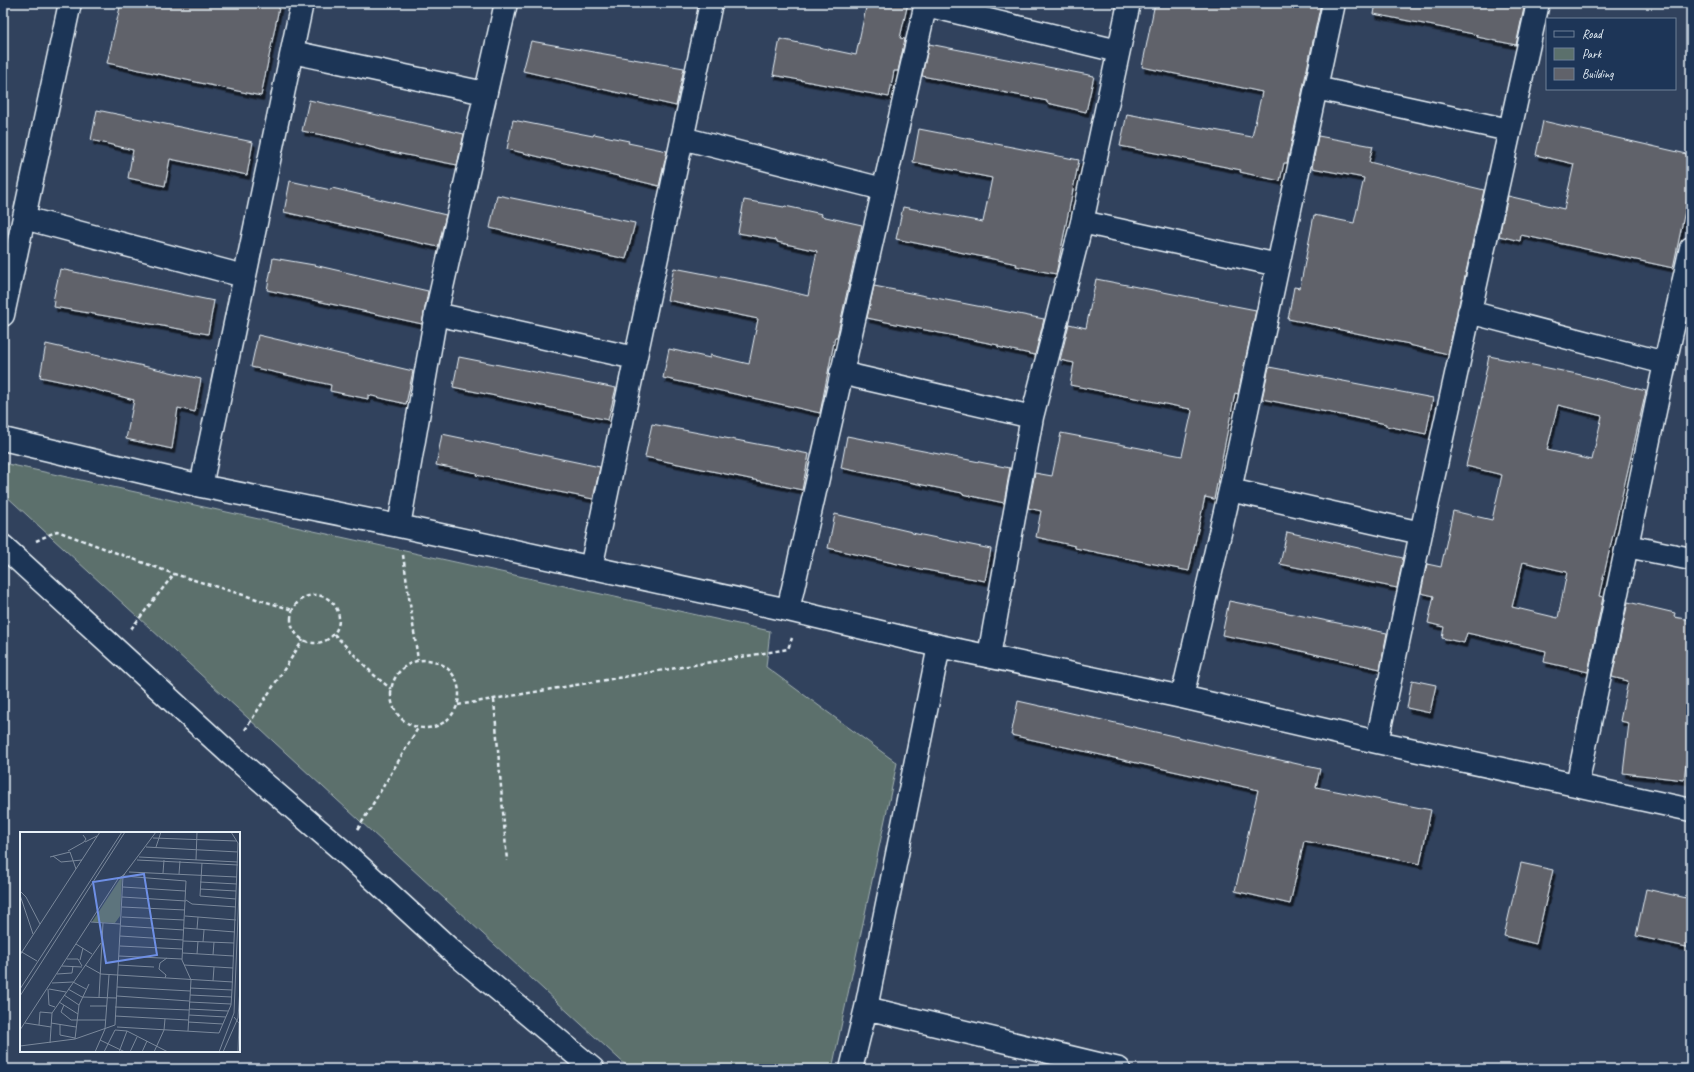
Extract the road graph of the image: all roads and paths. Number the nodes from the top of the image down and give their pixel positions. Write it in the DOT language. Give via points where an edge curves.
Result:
graph roads {
  1 [pos="70,3"];
  2 [pos="302,3"];
  3 [pos="506,3"];
  4 [pos="711,3"];
  5 [pos="1129,3"];
  6 [pos="1334,3"];
  7 [pos="1538,3"];
  8 [pos="926,4"];
  9 [pos="1118,51"];
  10 [pos="292,52"];
  11 [pos="1316,88"];
  12 [pos="485,93"];
  13 [pos="1509,130"];
  14 [pos="682,138"];
  15 [pos="883,189"];
  16 [pos="24,218"];
  17 [pos="1082,222"];
  18 [pos="1691,248"];
  19 [pos="1278,265"];
  20 [pos="244,276"];
  21 [pos="1470,312"];
  22 [pos="436,314"];
  23 [pos="3,315"];
  24 [pos="635,358"];
  25 [pos="1665,363"];
  26 [pos="841,373"];
  27 [pos="1032,417"];
  28 [pos="3,439"];
  29 [pos="202,486"];
  30 [pos="1230,490"];
  31 [pos="398,526"];
  32 [pos="1421,533"];
  33 [pos="1627,546"];
  34 [pos="6,549"];
  35 [pos="1691,559"];
  36 [pos="591,568"];
  37 [pos="174,574"];
  38 [pos="293,610"];
  39 [pos="794,611"];
  40 [pos="334,634"];
  41 [pos="303,640"];
  42 [pos="939,646"];
  43 [pos="116,649"];
  44 [pos="989,656"];
  45 [pos="418,660"];
  46 [pos="391,689"];
  47 [pos="1182,698"];
  48 [pos="494,700"];
  49 [pos="458,705"];
  50 [pos="418,728"];
  51 [pos="1377,742"];
  52 [pos="229,753"];
  53 [pos="1578,785"];
  54 [pos="1691,810"];
  55 [pos="344,852"];
  56 [pos="507,861"];
  57 [pos="866,1008"];
  58 [pos="593,1069"];
  59 [pos="851,1069"];
  60 [pos="1119,1069"];
  1 -- 16 [label="street"];
  2 -- 10 [label="street"];
  3 -- 12 [label="street"];
  4 -- 14 [label="street"];
  5 -- 9 [label="street"];
  6 -- 11 [label="street"];
  7 -- 13 [label="street"];
  8 -- 9 [label="street"];
  8 -- 15 [label="street"];
  9 -- 17 [label="street"];
  10 -- 12 [label="street"];
  10 -- 20 [label="street"];
  11 -- 13 [label="street"];
  11 -- 19 [label="street"];
  12 -- 22 [label="street"];
  13 -- 21 [label="street"];
  14 -- 15 [label="street"];
  14 -- 24 [label="street"];
  15 -- 26 [label="street"];
  16 -- 20 [label="street"];
  16 -- 23 [label="street"];
  17 -- 19 [label="street"];
  17 -- 27 [label="street"];
  18 -- 25 [label="street"];
  19 -- 30 [label="street"];
  20 -- 29 [label="street"];
  21 -- 25 [label="street"];
  21 -- 32 [label="street"];
  22 -- 24 [label="street"];
  22 -- 31 [label="street"];
  24 -- 36 [label="street"];
  25 -- 33 [label="street"];
  26 -- 27 [label="street"];
  26 -- 39 [label="street"];
  27 -- 44 [label="street"];
  28 -- 29 [label="street"];
  29 -- 31 [label="street"];
  30 -- 32 [label="street"];
  30 -- 47 [label="street"];
  31 -- 36 [label="street"];
  31 -- 45 [label="path"];
  32 -- 51 [label="street"];
  33 -- 35 [label="street"];
  33 -- 53 [label="street"];
  34 -- 37 [label="path" via="57,531"];
  34 -- 43 [label="street"];
  36 -- 39 [label="street"];
  37 -- 38 [label="path"];
  37 -- 43 [label="path"];
  38 -- 40 [label="path" via="297,603 311,595 327,598 337,610 338,627"];
  38 -- 41 [label="path" via="291,624"];
  39 -- 42 [label="street"];
  39 -- 48 [label="path" via="788,649"];
  40 -- 41 [label="path" via="317,643"];
  40 -- 46 [label="path"];
  41 -- 52 [label="path"];
  42 -- 44 [label="street"];
  42 -- 57 [label="street"];
  43 -- 52 [label="street"];
  44 -- 47 [label="street"];
  45 -- 46 [label="path" via="408,663 400,670"];
  45 -- 49 [label="path" via="428,659 448,667 459,684"];
  46 -- 50 [label="path" via="391,700 400,718"];
  47 -- 51 [label="street"];
  48 -- 49 [label="path"];
  48 -- 56 [label="path"];
  49 -- 50 [label="path" via="442,724"];
  50 -- 55 [label="path"];
  51 -- 53 [label="street"];
  52 -- 55 [label="street"];
  53 -- 54 [label="street"];
  55 -- 58 [label="street" via="452,951"];
  57 -- 59 [label="street"];
  57 -- 60 [label="street"];
}
